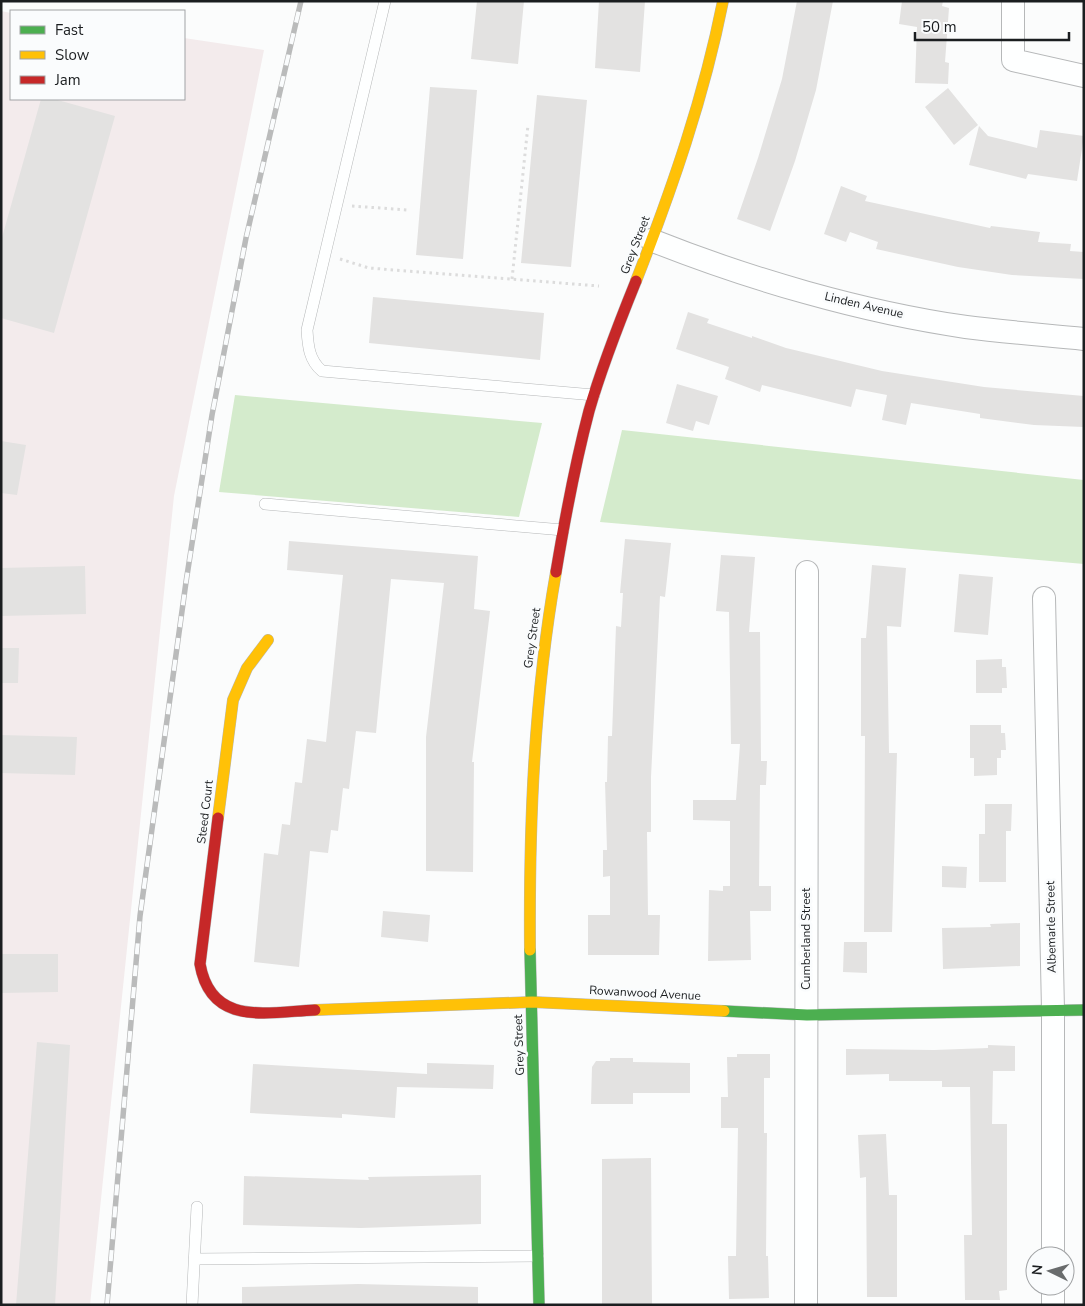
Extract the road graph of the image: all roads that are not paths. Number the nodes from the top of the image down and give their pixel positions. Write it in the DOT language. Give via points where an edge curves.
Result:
graph roads {
  1 [pos="385,1"];
  2 [pos="723,1"];
  3 [pos="1013,1"];
  4 [pos="1084,76"];
  5 [pos="652,240"];
  6 [pos="1084,339"];
  7 [pos="594,394"];
  8 [pos="265,504"];
  9 [pos="563,530"];
  10 [pos="807,572"];
  11 [pos="1044,598"];
  12 [pos="268,640"];
  13 [pos="211,995"];
  14 [pos="532,1002"];
  15 [pos="1053,1010"];
  16 [pos="1084,1010"];
  17 [pos="807,1014"];
  18 [pos="197,1207"];
  19 [pos="1053,1246"];
  20 [pos="538,1256"];
  21 [pos="194,1260"];
  22 [pos="192,1305"];
  23 [pos="539,1305"];
  24 [pos="806,1305"];
  1 -- 7 [label="lane" via="307,330 308,350 315,364 322,371"];
  2 -- 5 [label="street, Grey Street" via="704,90"];
  3 -- 4 [label="street" via="1013,60"];
  5 -- 6 [label="street, Linden Avenue" via="696,258 781,284 885,311 966,327"];
  5 -- 7 [label="street, Grey Street"];
  7 -- 9 [label="street, Grey Street"];
  8 -- 9 [label="lane"];
  9 -- 14 [label="street, Grey Street" via="542,668 534,750"];
  10 -- 17 [label="street, Cumberland Street"];
  11 -- 15 [label="street, Albemarle Street"];
  12 -- 13 [label="street, Steed Court" via="254,654 233,700 200,964 202,979"];
  13 -- 14 [label="street, Rowanwood Avenue" via="219,1005 254,1012"];
  14 -- 17 [label="street, Rowanwood Avenue"];
  14 -- 20 [label="street, Grey Street"];
  15 -- 16 [label="street, Rowanwood Avenue"];
  15 -- 17 [label="street, Rowanwood Avenue"];
  15 -- 19 [label="street, Albemarle Street"];
  17 -- 24 [label="street, Cumberland Street"];
  18 -- 21 [label="lane"];
  20 -- 21 [label="lane"];
  20 -- 23 [label="street, Grey Street"];
  21 -- 22 [label="lane"];
}
